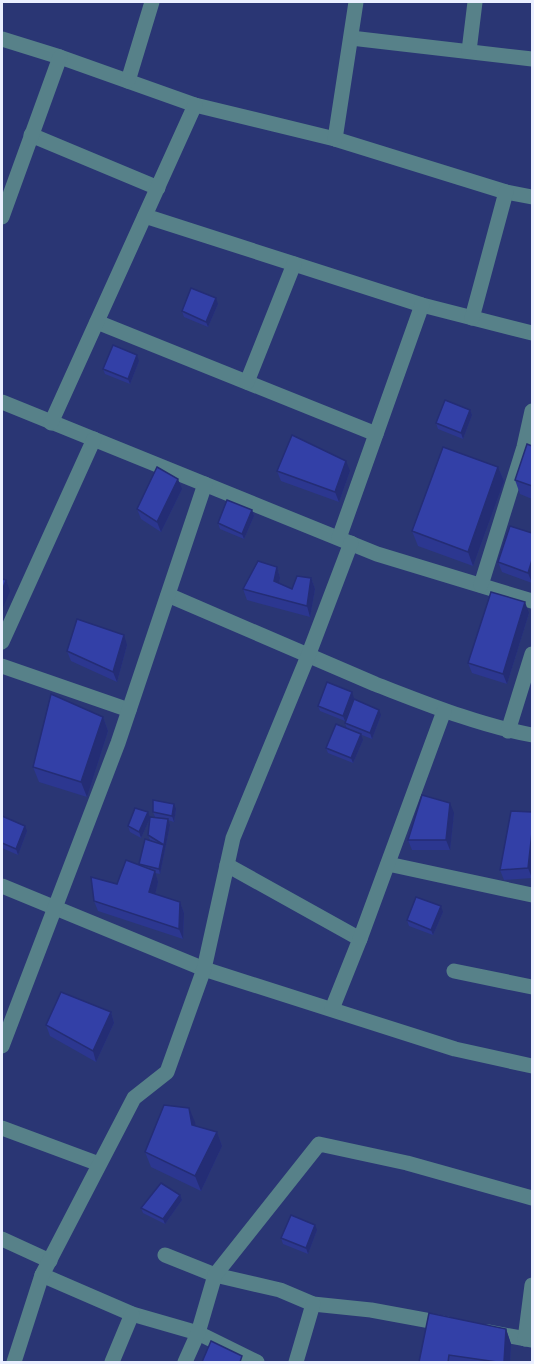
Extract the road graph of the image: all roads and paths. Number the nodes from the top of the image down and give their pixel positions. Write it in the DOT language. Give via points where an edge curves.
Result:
graph roads {
  1 [pos="152,2"];
  2 [pos="353,2"];
  3 [pos="475,2"];
  4 [pos="351,38"];
  5 [pos="2,39"];
  6 [pos="469,51"];
  7 [pos="60,57"];
  8 [pos="532,59"];
  9 [pos="128,81"];
  10 [pos="195,105"];
  11 [pos="32,135"];
  12 [pos="335,139"];
  13 [pos="158,188"];
  14 [pos="506,192"];
  15 [pos="532,196"];
  16 [pos="145,216"];
  17 [pos="2,217"];
  18 [pos="294,264"];
  19 [pos="422,305"];
  20 [pos="472,318"];
  21 [pos="97,322"];
  22 [pos="532,333"];
  23 [pos="247,382"];
  24 [pos="2,402"];
  25 [pos="532,411"];
  26 [pos="51,423"];
  27 [pos="376,434"];
  28 [pos="94,439"];
  29 [pos="205,484"];
  30 [pos="345,541"];
  31 [pos="482,585"];
  32 [pos="168,595"];
  33 [pos="532,601"];
  34 [pos="2,642"];
  35 [pos="532,654"];
  36 [pos="308,656"];
  37 [pos="2,666"];
  38 [pos="129,710"];
  39 [pos="444,711"];
  40 [pos="508,731"];
  41 [pos="532,735"];
  42 [pos="388,864"];
  43 [pos="227,865"];
  44 [pos="2,886"];
  45 [pos="532,895"];
  46 [pos="54,909"];
  47 [pos="360,939"];
  48 [pos="204,969"];
  49 [pos="454,971"];
  50 [pos="532,987"];
  51 [pos="332,1009"];
  52 [pos="2,1046"];
  53 [pos="532,1066"];
  54 [pos="2,1128"];
  55 [pos="99,1164"];
  56 [pos="532,1198"];
  57 [pos="2,1239"];
  58 [pos="165,1255"];
  59 [pos="50,1261"];
  60 [pos="42,1275"];
  61 [pos="215,1275"];
  62 [pos="532,1285"];
  63 [pos="313,1304"];
  64 [pos="132,1314"];
  65 [pos="198,1333"];
  66 [pos="529,1339"];
  67 [pos="14,1362"];
  68 [pos="112,1362"];
  69 [pos="185,1362"];
  70 [pos="257,1362"];
  71 [pos="296,1362"];
  1 -- 9 [label="street"];
  2 -- 4 [label="street"];
  3 -- 6 [label="street"];
  4 -- 6 [label="street"];
  4 -- 12 [label="street"];
  5 -- 7 [label="street"];
  6 -- 8 [label="street"];
  7 -- 9 [label="street"];
  7 -- 11 [label="street"];
  9 -- 10 [label="street"];
  10 -- 12 [label="street"];
  10 -- 13 [label="street"];
  11 -- 13 [label="street"];
  11 -- 17 [label="street"];
  12 -- 14 [label="street"];
  13 -- 16 [label="street"];
  14 -- 15 [label="street"];
  14 -- 20 [label="street"];
  16 -- 18 [label="street"];
  16 -- 21 [label="street"];
  18 -- 19 [label="street"];
  18 -- 23 [label="street"];
  19 -- 20 [label="street"];
  19 -- 27 [label="street"];
  20 -- 22 [label="street"];
  21 -- 23 [label="street"];
  21 -- 26 [label="street"];
  23 -- 27 [label="street"];
  24 -- 26 [label="street"];
  25 -- 31 [label="street"];
  26 -- 28 [label="street"];
  27 -- 30 [label="street"];
  28 -- 29 [label="street"];
  28 -- 34 [label="street"];
  29 -- 30 [label="street"];
  29 -- 32 [label="street"];
  30 -- 31 [label="street"];
  30 -- 36 [label="street"];
  31 -- 33 [label="street"];
  32 -- 36 [label="street"];
  32 -- 38 [label="street"];
  35 -- 40 [label="street"];
  36 -- 39 [label="street"];
  36 -- 43 [label="street" via="233,838"];
  37 -- 38 [label="street"];
  38 -- 46 [label="street"];
  39 -- 40 [label="street"];
  39 -- 42 [label="street"];
  40 -- 41 [label="street"];
  42 -- 45 [label="street"];
  42 -- 47 [label="street"];
  43 -- 47 [label="street"];
  43 -- 48 [label="street"];
  44 -- 46 [label="street"];
  46 -- 48 [label="street"];
  46 -- 52 [label="street"];
  47 -- 51 [label="street"];
  48 -- 51 [label="street"];
  48 -- 55 [label="street" via="167,1072 134,1098"];
  49 -- 50 [label="street"];
  51 -- 53 [label="street" via="455,1048"];
  54 -- 55 [label="street"];
  55 -- 59 [label="street"];
  56 -- 61 [label="street" via="407,1163 319,1144"];
  57 -- 59 [label="street"];
  58 -- 61 [label="street"];
  59 -- 60 [label="street"];
  60 -- 64 [label="street"];
  60 -- 67 [label="street"];
  61 -- 63 [label="street" via="280,1290"];
  61 -- 65 [label="street"];
  62 -- 66 [label="street"];
  63 -- 66 [label="street" via="371,1310"];
  63 -- 71 [label="street"];
  64 -- 65 [label="street"];
  64 -- 68 [label="street"];
  65 -- 69 [label="street"];
  65 -- 70 [label="street"];
}
